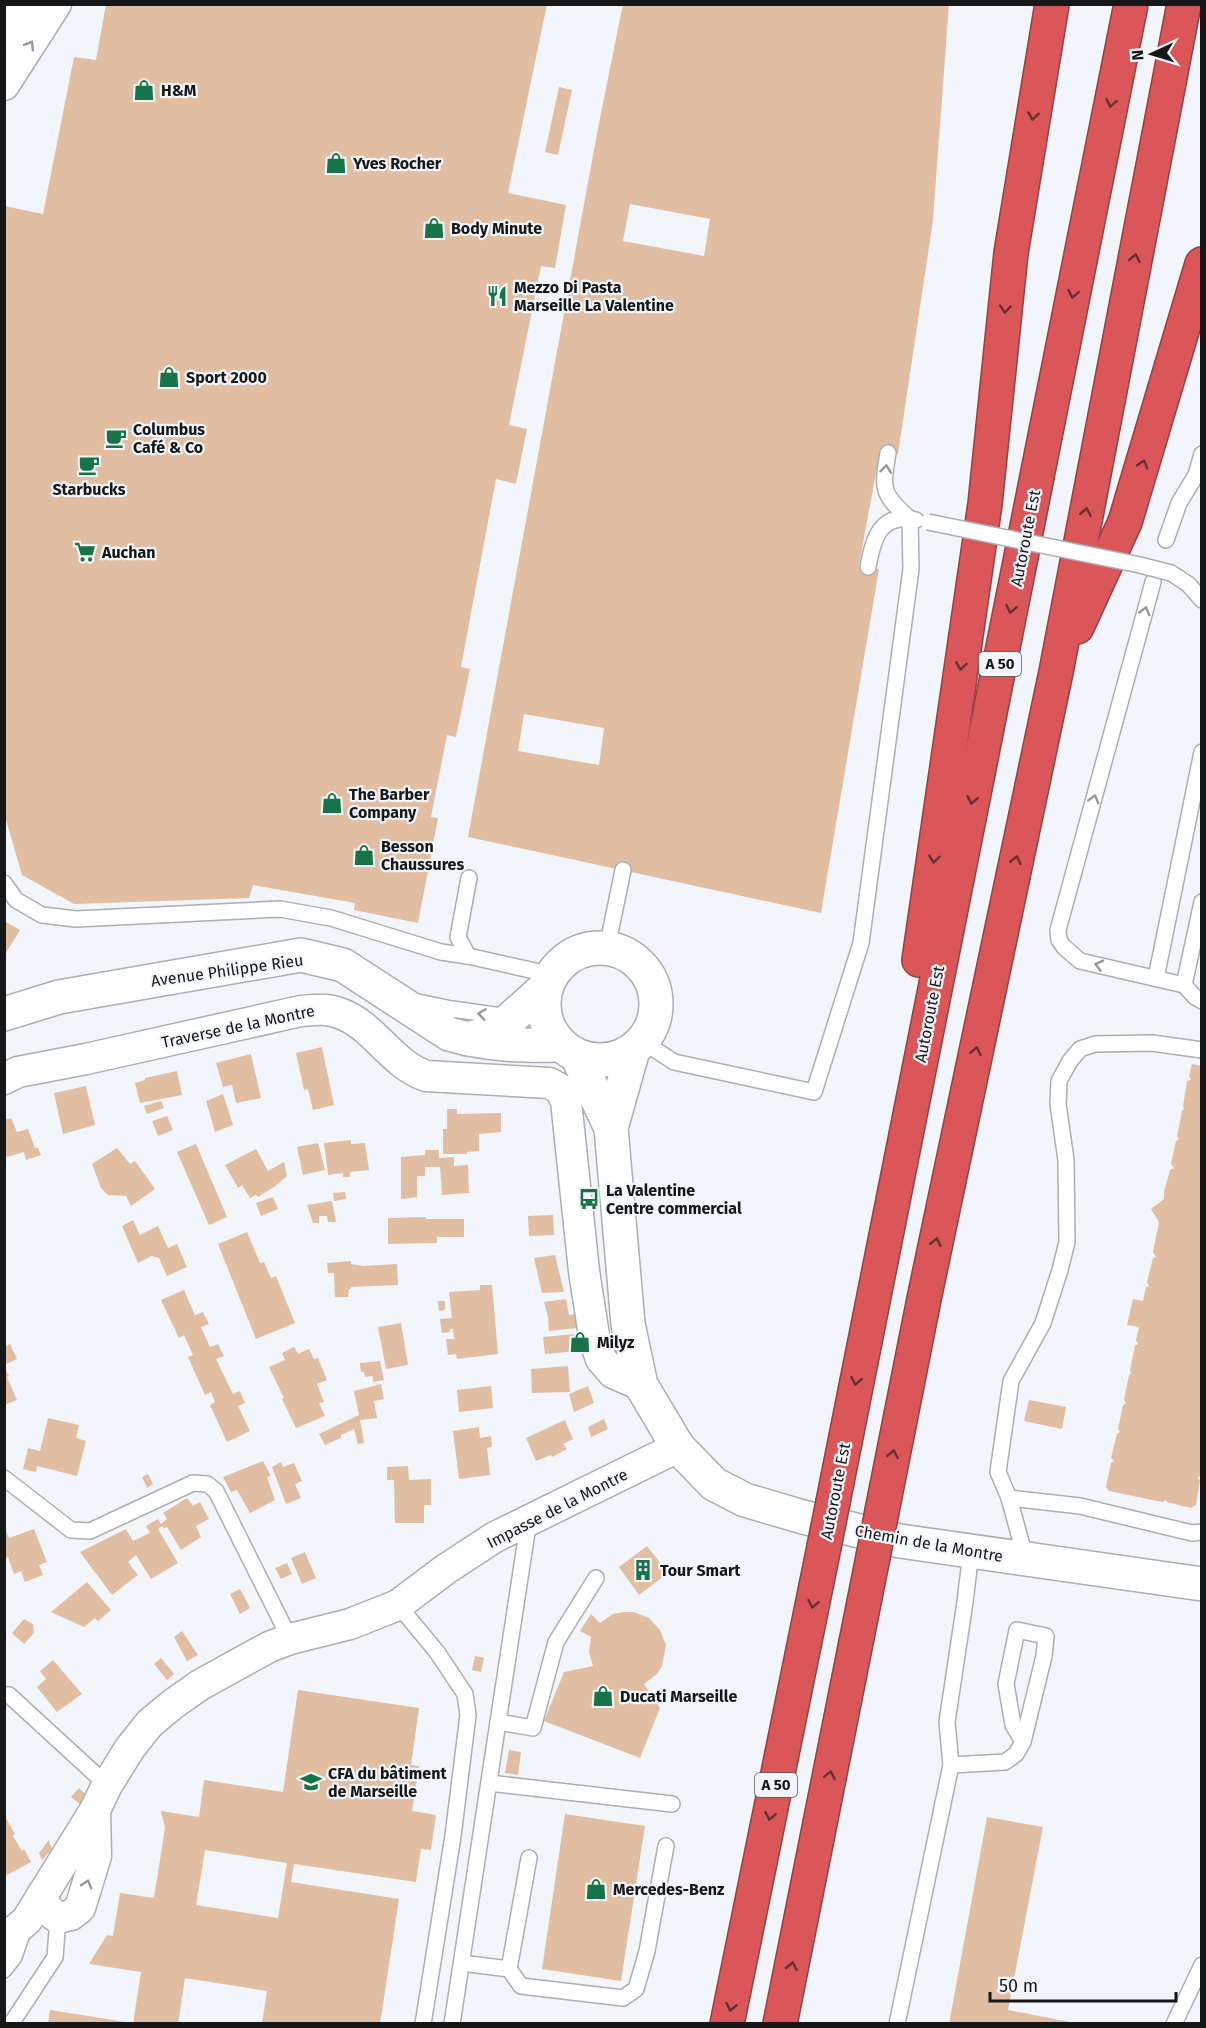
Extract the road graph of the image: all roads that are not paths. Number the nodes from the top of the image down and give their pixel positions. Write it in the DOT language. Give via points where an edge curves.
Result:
graph roads {
  1 [pos="24,4"];
  2 [pos="56,4"];
  3 [pos="1039,4"];
  4 [pos="1052,4"];
  5 [pos="1131,4"];
  6 [pos="1184,4"];
  7 [pos="4,38"];
  8 [pos="1043,59"];
  9 [pos="4,85"];
  10 [pos="1202,264"];
  11 [pos="1197,285"];
  12 [pos="888,453"];
  13 [pos="1202,454"];
  14 [pos="910,519"];
  15 [pos="1166,540"];
  16 [pos="868,567"];
  17 [pos="1153,582"];
  18 [pos="1202,600"];
  19 [pos="1056,672"];
  20 [pos="1202,752"];
  21 [pos="623,870"];
  22 [pos="469,878"];
  23 [pos="4,883"];
  24 [pos="1202,902"];
  25 [pos="607,948"];
  26 [pos="468,956"];
  27 [pos="1156,978"];
  28 [pos="550,980"];
  29 [pos="1184,985"];
  30 [pos="391,997"];
  31 [pos="1202,1001"];
  32 [pos="4,1014"];
  33 [pos="513,1018"];
  34 [pos="467,1039"];
  35 [pos="638,1046"];
  36 [pos="569,1050"];
  37 [pos="1202,1050"];
  38 [pos="4,1079"];
  39 [pos="611,1128"];
  40 [pos="867,1324"];
  41 [pos="641,1385"];
  42 [pos="678,1447"];
  43 [pos="4,1478"];
  44 [pos="1009,1498"];
  45 [pos="529,1519"];
  46 [pos="1202,1532"];
  47 [pos="971,1552"];
  48 [pos="1026,1560"];
  49 [pos="596,1578"];
  50 [pos="1202,1584"];
  51 [pos="398,1605"];
  52 [pos="290,1639"];
  53 [pos="4,1695"];
  54 [pos="498,1722"];
  55 [pos="1023,1742"];
  56 [pos="951,1765"];
  57 [pos="489,1783"];
  58 [pos="101,1797"];
  59 [pos="672,1804"];
  60 [pos="666,1846"];
  61 [pos="529,1858"];
  62 [pos="42,1911"];
  63 [pos="4,1940"];
  64 [pos="462,1963"];
  65 [pos="1202,1965"];
  66 [pos="509,1969"];
  67 [pos="4,1970"];
  68 [pos="453,2023"];
  69 [pos="11,2024"];
  70 [pos="423,2024"];
  71 [pos="727,2024"];
  72 [pos="780,2024"];
  73 [pos="897,2024"];
  74 [pos="1174,2024"];
  1 -- 7 [label="street"];
  9 -- 2 [label="street, one-way"];
  3 -- 8 [label="highway"];
  4 -- 8 [label="highway"];
  5 -- 40 [label="highway, Autoroute Est / A 50, one-way"];
  19 -- 6 [label="highway, one-way"];
  8 -- 40 [label="highway, one-way" via="1011,253 985,504"];
  10 -- 11 [label="highway"];
  19 -- 11 [label="highway, one-way" via="1125,522"];
  14 -- 12 [label="lane, one-way" via="885,493"];
  13 -- 15 [label="lane"];
  14 -- 16 [label="lane" via="881,527 873,540"];
  14 -- 18 [label="lane, bridge" via="1171,573"];
  14 -- 35 [label="lane" via="910,568 861,943 814,1092 674,1062"];
  27 -- 17 [label="lane, one-way" via="1080,961 1059,940 1058,930"];
  72 -- 19 [label="highway, one-way, bridge"];
  20 -- 27 [label="lane"];
  21 -- 25 [label="lane"];
  22 -- 26 [label="lane" via="458,937"];
  23 -- 26 [label="lane" via="16,900 42,915 76,919 280,909 331,918 441,952"];
  24 -- 29 [label="lane"];
  25 -- 28 [label="street" via="588,949 570,956"];
  25 -- 35 [label="street" via="626,954 641,965 651,981 656,999 655,1018"];
  26 -- 28 [label="lane"];
  27 -- 29 [label="lane"];
  28 -- 33 [label="street"];
  28 -- 36 [label="street" via="544,1002 545,1018 551,1033"];
  29 -- 31 [label="lane"];
  30 -- 32 [label="street, Avenue Philippe Rieu" via="343,965 301,955 58,997"];
  33 -- 30 [label="lane, one-way"];
  30 -- 34 [label="street, Avenue Philippe Rieu" via="449,1034"];
  33 -- 34 [label="street" via="497,1031"];
  34 -- 36 [label="street, Avenue Philippe Rieu"];
  35 -- 36 [label="street" via="615,1059 596,1061"];
  35 -- 39 [label="street"];
  36 -- 39 [label="street"];
  37 -- 44 [label="lane" via="1152,1043 1095,1044 1080,1049 1059,1081 1058,1104 1066,1160 1066,1242 1043,1323 1011,1381 998,1472"];
  38 -- 41 [label="street, Traverse de la Montre" via="18,1072 322,1009 355,1021 401,1063 420,1074 549,1083 560,1089 566,1101 595,1342 601,1359 613,1372"];
  39 -- 41 [label="street, Chemin de la Montre" via="628,1324"];
  40 -- 71 [label="highway, Autoroute Est / A 50, one-way, bridge"];
  41 -- 42 [label="street, Chemin de la Montre"];
  42 -- 45 [label="street, Impasse de la Montre"];
  42 -- 47 [label="street, Chemin de la Montre" via="714,1484 745,1500 900,1541"];
  43 -- 52 [label="lane" via="71,1530 90,1531 193,1483 207,1484 216,1491"];
  44 -- 46 [label="lane" via="1080,1506 1192,1533"];
  44 -- 48 [label="lane"];
  45 -- 51 [label="street, Impasse de la Montre" via="446,1569"];
  45 -- 54 [label="lane"];
  47 -- 48 [label="street, Chemin de la Montre"];
  47 -- 56 [label="lane" via="947,1722"];
  48 -- 50 [label="street, Chemin de la Montre"];
  49 -- 54 [label="lane" via="556,1642 533,1728"];
  51 -- 52 [label="street, Impasse de la Montre" via="350,1624"];
  51 -- 70 [label="lane" via="465,1694 468,1715"];
  52 -- 58 [label="street, Impasse de la Montre" via="200,1684 150,1723"];
  53 -- 58 [label="lane" via="9,1695"];
  54 -- 57 [label="lane"];
  55 -- 55 [label="lane" via="1046,1636 1017,1630 1006,1684 1013,1725"];
  55 -- 56 [label="lane" via="1005,1762"];
  56 -- 73 [label="lane"];
  57 -- 59 [label="lane"];
  57 -- 64 [label="lane"];
  58 -- 62 [label="street, Impasse de la Montre"];
  60 -- 66 [label="lane" via="636,1989 622,1998 521,1986"];
  61 -- 66 [label="lane"];
  62 -- 63 [label="street, Impasse de la Montre"];
  62 -- 67 [label="lane"];
  62 -- 69 [label="lane" via="55,1957"];
  64 -- 66 [label="lane"];
  64 -- 68 [label="lane"];
  65 -- 74 [label="lane"];
}
